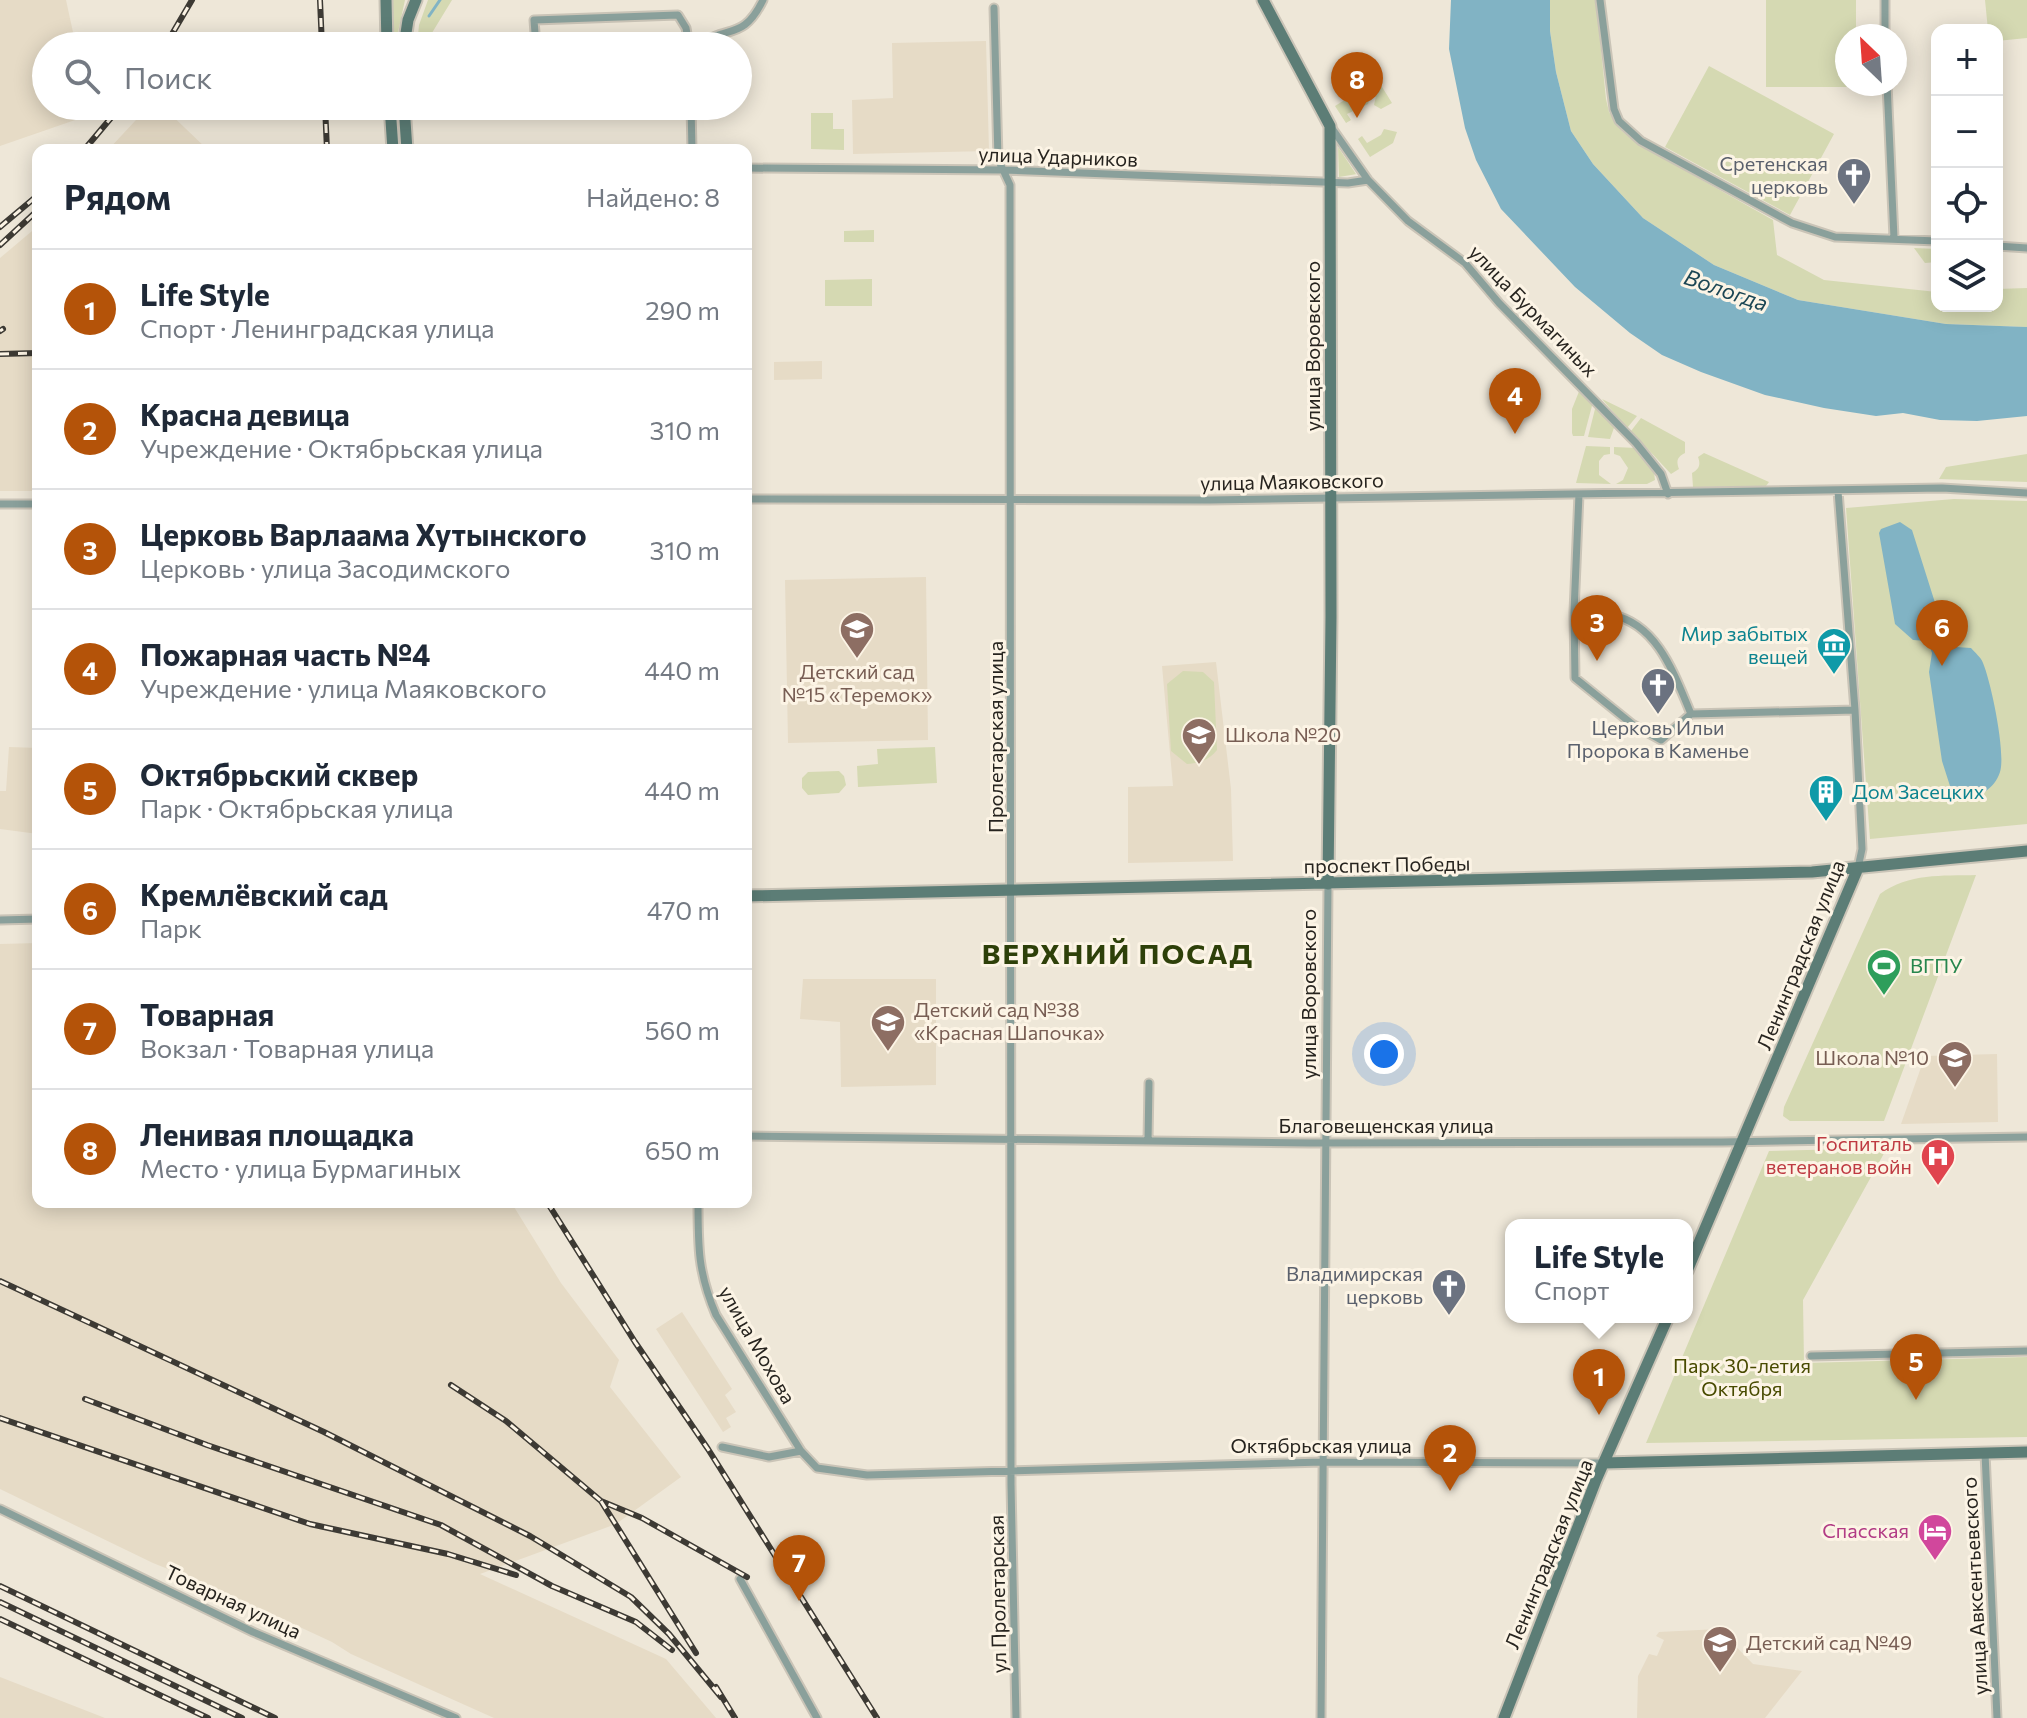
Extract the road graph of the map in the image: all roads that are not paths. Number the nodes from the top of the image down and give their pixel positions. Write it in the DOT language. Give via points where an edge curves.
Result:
graph roads {
  1 [pos="386,0"];
  2 [pos="416,0"];
  3 [pos="763,0"];
  4 [pos="1263,0"];
  5 [pos="1600,0"];
  6 [pos="1885,0"];
  7 [pos="994,8"];
  8 [pos="1885,24"];
  9 [pos="387,32"];
  10 [pos="406,32"];
  11 [pos="535,32"];
  12 [pos="687,32"];
  13 [pos="732,32"];
  14 [pos="1888,96"];
  15 [pos="391,120"];
  16 [pos="405,120"];
  17 [pos="691,120"];
  18 [pos="1330,126"];
  19 [pos="393,144"];
  20 [pos="407,144"];
  21 [pos="692,144"];
  22 [pos="752,168"];
  23 [pos="1004,170"];
  24 [pos="1368,180"];
  25 [pos="1330,181"];
  26 [pos="1894,238"];
  27 [pos="1931,241"];
  28 [pos="2003,246"];
  29 [pos="2027,248"];
  30 [pos="1838,491"];
  31 [pos="2027,493"];
  32 [pos="1579,494"];
  33 [pos="1668,494"];
  34 [pos="1011,498"];
  35 [pos="1331,498"];
  36 [pos="752,499"];
  37 [pos="0,504"];
  38 [pos="32,504"];
  39 [pos="1574,612"];
  40 [pos="1855,710"];
  41 [pos="1691,714"];
  42 [pos="2027,851"];
  43 [pos="1858,868"];
  44 [pos="1328,884"];
  45 [pos="1013,891"];
  46 [pos="752,896"];
  47 [pos="32,919"];
  48 [pos="0,920"];
  49 [pos="1149,1083"];
  50 [pos="752,1136"];
  51 [pos="2027,1137"];
  52 [pos="1743,1140"];
  53 [pos="1013,1141"];
  54 [pos="1148,1141"];
  55 [pos="1327,1143"];
  56 [pos="698,1208"];
  57 [pos="1693,1257"];
  58 [pos="1665,1323"];
  59 [pos="2027,1351"];
  60 [pos="1811,1356"];
  61 [pos="722,1447"];
  62 [pos="801,1451"];
  63 [pos="2027,1452"];
  64 [pos="1985,1453"];
  65 [pos="1322,1462"];
  66 [pos="1604,1463"];
  67 [pos="1011,1469"];
  68 [pos="0,1509"];
  69 [pos="740,1579"];
  70 [pos="456,1718"];
  71 [pos="817,1718"];
  72 [pos="1016,1718"];
  73 [pos="1321,1718"];
  74 [pos="1504,1718"];
  75 [pos="1997,1718"];
  1 -- 9 [label="main road"];
  2 -- 10 [label="main road"];
  3 -- 13 [label="street" via="751,21"];
  4 -- 18 [label="main road, улица Бурмагиных"];
  5 -- 26 [label="street" via="1611,99 1619,121 1641,141 1792,223 1835,237"];
  6 -- 8 [label="street"];
  7 -- 23 [label="street, Пролетарская улица" via="998,159"];
  11 -- 12 [label="street" via="534,20 678,15"];
  14 -- 26 [label="street"];
  15 -- 19 [label="main road"];
  16 -- 20 [label="main road"];
  17 -- 21 [label="street"];
  18 -- 24 [label="street, улица Бурмагиных"];
  18 -- 25 [label="main road, улица Воровского"];
  22 -- 23 [label="street, улица Ударников"];
  23 -- 25 [label="street, улица Ударников"];
  23 -- 34 [label="street, Пролетарская улица" via="1010,185"];
  24 -- 25 [label="street, улица Ударников"];
  24 -- 33 [label="street, улица Бурмагиных" via="1408,221 1465,263 1636,443 1661,474"];
  25 -- 35 [label="main road, улица Воровского"];
  26 -- 27 [label="street"];
  28 -- 29 [label="street"];
  30 -- 31 [label="street, улица Маяковского" via="1942,488"];
  30 -- 33 [label="street, улица Маяковского"];
  30 -- 40 [label="street, Ленинградская улица"];
  32 -- 33 [label="street, улица Маяковского"];
  32 -- 35 [label="street, улица Маяковского"];
  32 -- 39 [label="street"];
  34 -- 35 [label="street, улица Маяковского"];
  34 -- 36 [label="street, улица Маяковского"];
  34 -- 45 [label="street, Пролетарская улица"];
  35 -- 44 [label="main road, улица Воровского"];
  37 -- 38 [label="street"];
  39 -- 41 [label="street" via="1618,616 1656,643"];
  39 -- 41 [label="street" via="1575,678 1661,740"];
  40 -- 41 [label="street"];
  40 -- 43 [label="street, Ленинградская улица" via="1862,849"];
  42 -- 43 [label="main road, проспект Победы"];
  43 -- 44 [label="main road, проспект Победы"];
  43 -- 52 [label="main road, Ленинградская улица"];
  44 -- 45 [label="main road, проспект Победы"];
  44 -- 55 [label="street, улица Воровского"];
  45 -- 46 [label="main road, проспект Победы"];
  45 -- 53 [label="street, Пролетарская улица"];
  47 -- 48 [label="street"];
  49 -- 54 [label="street"];
  50 -- 53 [label="street, Благовещенская улица"];
  51 -- 52 [label="street, Благовещенская улица"];
  52 -- 55 [label="street, Благовещенская улица"];
  52 -- 57 [label="main road, Ленинградская улица"];
  53 -- 54 [label="street, Благовещенская улица"];
  53 -- 67 [label="street, Пролетарская улица"];
  54 -- 55 [label="street, Благовещенская улица"];
  55 -- 65 [label="street, улица Воровского"];
  56 -- 62 [label="street, улица Мохова" via="706,1292"];
  58 -- 66 [label="main road, Ленинградская улица"];
  59 -- 60 [label="street"];
  61 -- 62 [label="street" via="769,1457"];
  62 -- 67 [label="street, Октябрьская улица" via="817,1468 867,1475"];
  63 -- 64 [label="main road, Октябрьская улица"];
  64 -- 66 [label="main road, Октябрьская улица"];
  64 -- 75 [label="street, улица Авксентьевского"];
  65 -- 66 [label="street, Октябрьская улица"];
  65 -- 67 [label="street, Октябрьская улица"];
  65 -- 73 [label="street, улица Воровского"];
  66 -- 74 [label="main road, Ленинградская улица"];
  67 -- 72 [label="street, ул Пролетарская"];
  68 -- 70 [label="street, Товарная улица" via="253,1632"];
  69 -- 71 [label="street"];
}
